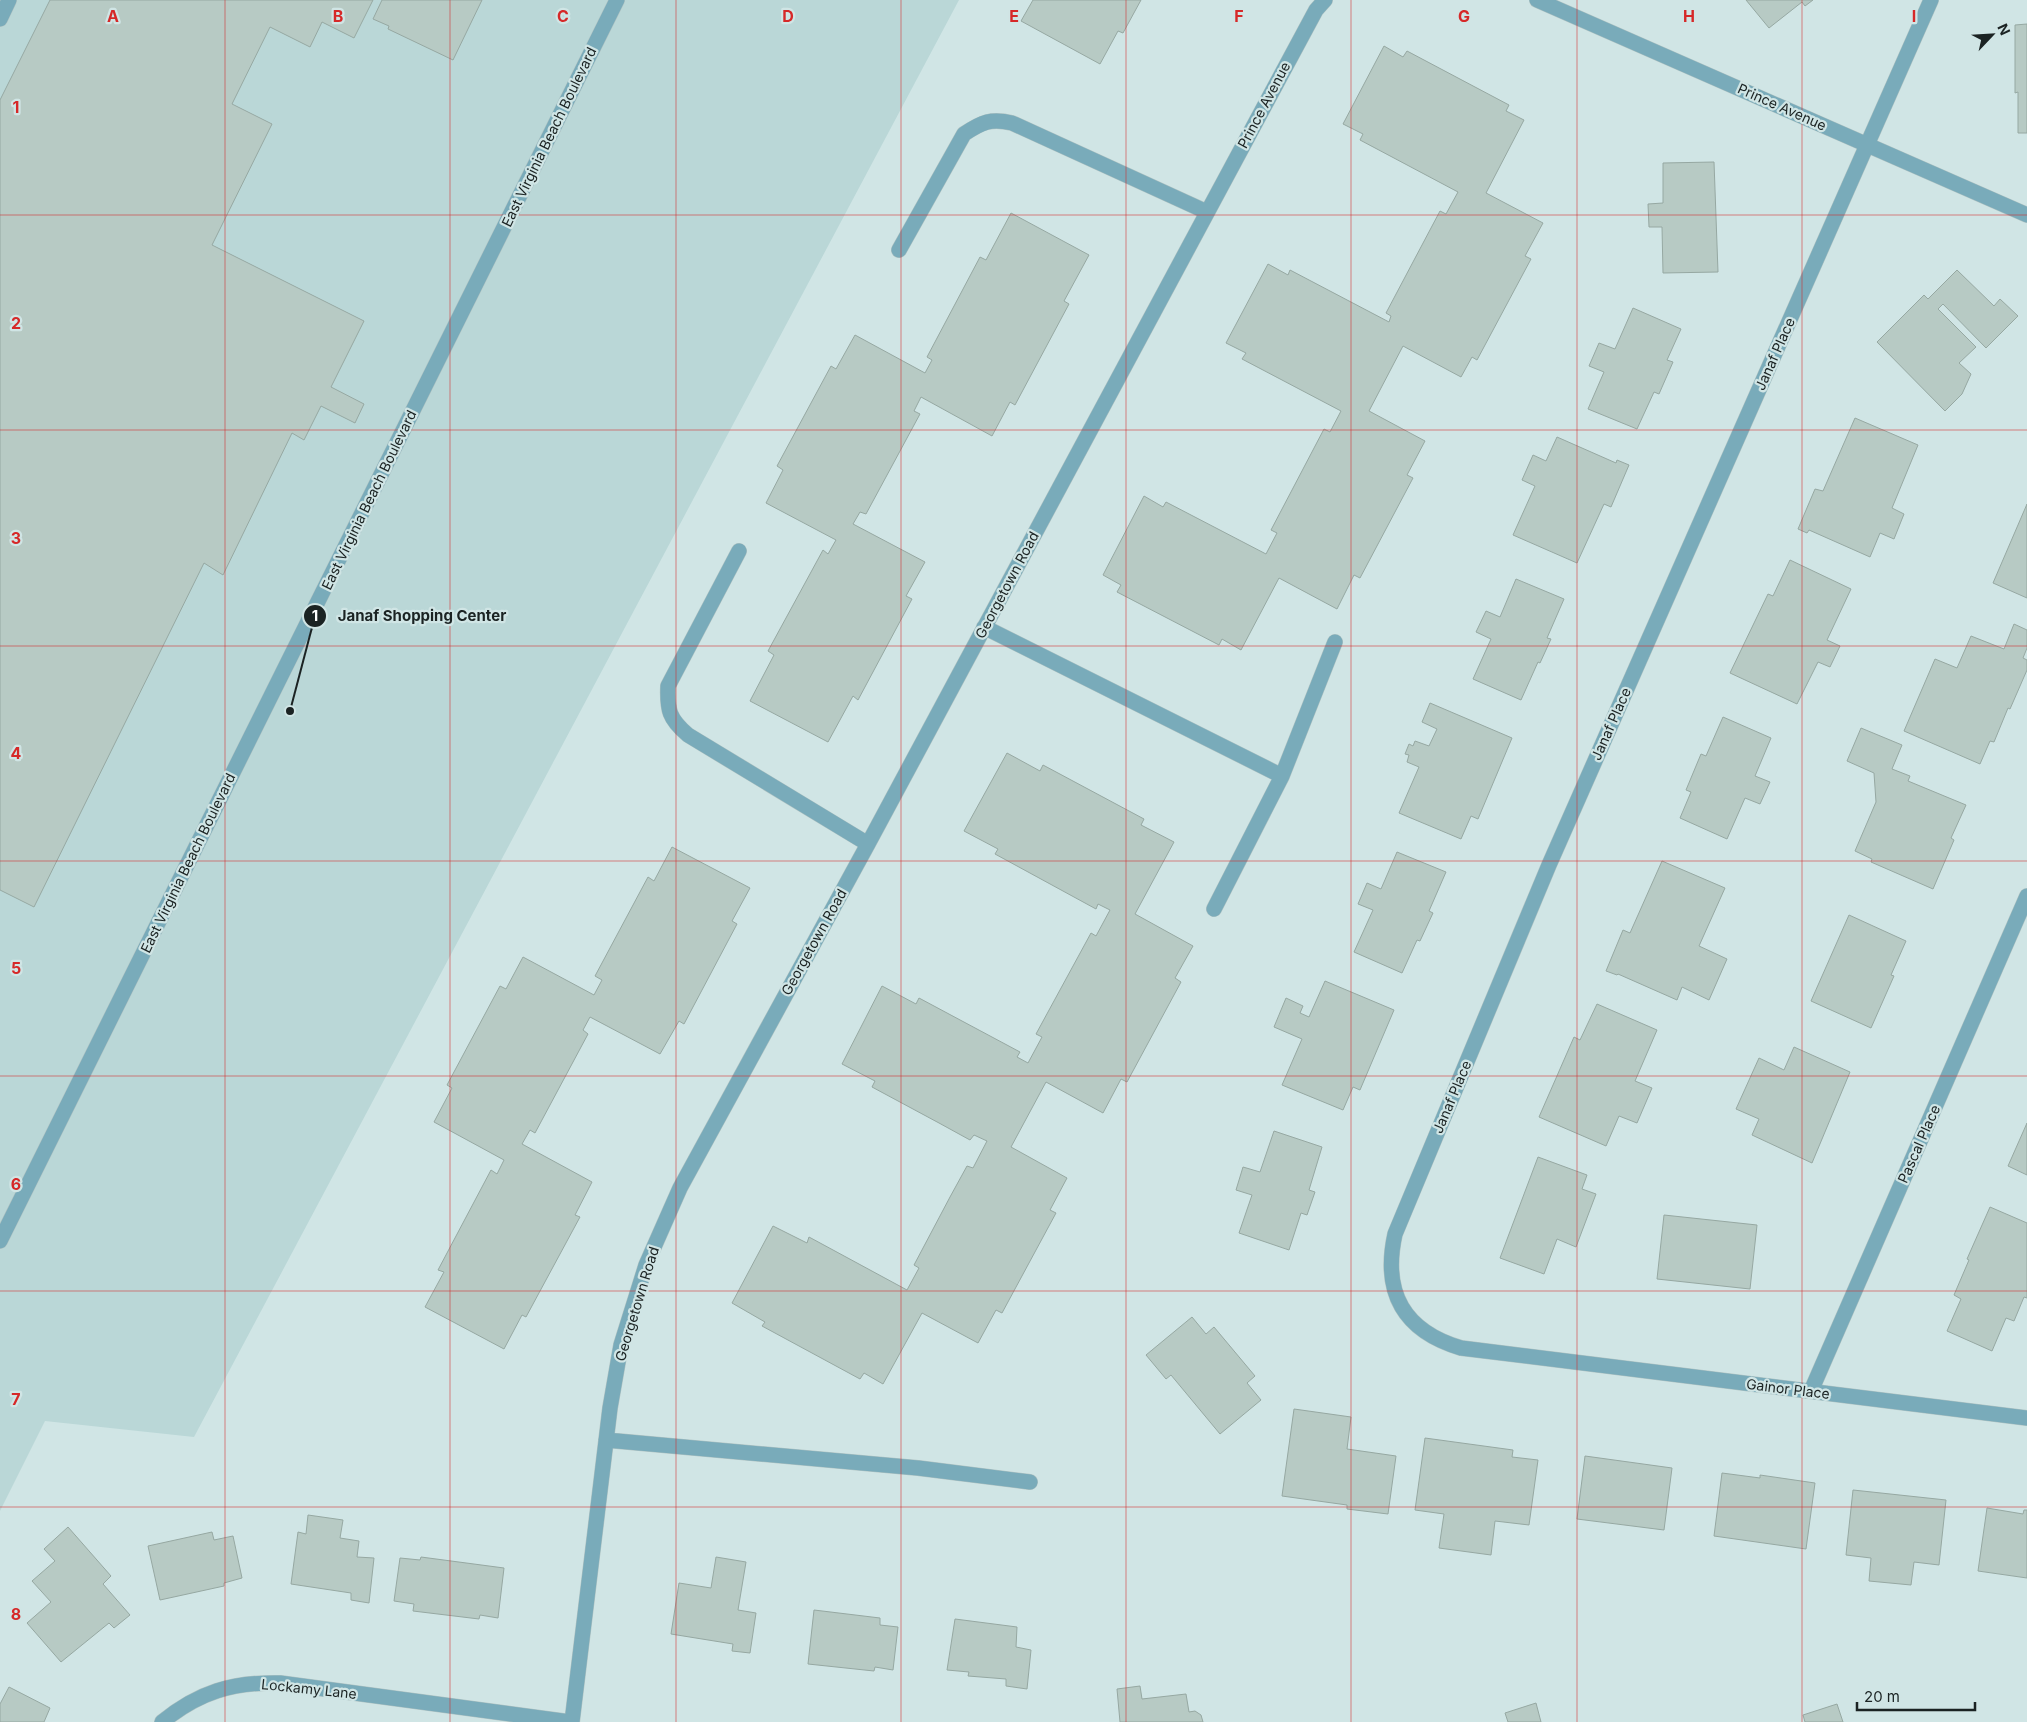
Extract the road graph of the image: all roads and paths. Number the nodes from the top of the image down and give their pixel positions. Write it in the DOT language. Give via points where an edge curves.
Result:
graph roads {
  1 [pos="10,0"];
  2 [pos="617,0"];
  3 [pos="1325,0"];
  4 [pos="1537,0"];
  5 [pos="1931,0"];
  6 [pos="0,19"];
  7 [pos="1867,145"];
  8 [pos="1206,212"];
  9 [pos="2027,215"];
  10 [pos="899,250"];
  11 [pos="739,551"];
  12 [pos="984,627"];
  13 [pos="1335,642"];
  14 [pos="1282,776"];
  15 [pos="868,844"];
  16 [pos="2027,896"];
  17 [pos="1214,909"];
  18 [pos="0,1242"];
  19 [pos="1548,1359"];
  20 [pos="1811,1392"];
  21 [pos="2027,1418"];
  22 [pos="606,1440"];
  23 [pos="1030,1482"];
  24 [pos="162,1722"];
  25 [pos="571,1722"];
  1 -- 6 [label="street"];
  2 -- 18 [label="street, East Virginia Beach Boulevard"];
  3 -- 8 [label="street, Prince Avenue" via="1316,10"];
  4 -- 7 [label="street, Prince Avenue"];
  5 -- 7 [label="street, Janaf Place"];
  7 -- 9 [label="street, Prince Avenue"];
  7 -- 19 [label="street, Janaf Place" via="1549,865 1395,1234 1390,1256 1392,1284 1400,1304 1417,1327 1440,1342 1462,1348"];
  8 -- 10 [label="street" via="1000,120 980,123 964,134"];
  8 -- 12 [label="street, Georgetown Road"];
  11 -- 15 [label="street" via="668,686 667,706 675,724 688,734"];
  12 -- 14 [label="street"];
  12 -- 15 [label="street, Georgetown Road"];
  13 -- 14 [label="street"];
  14 -- 17 [label="street"];
  15 -- 22 [label="street, Georgetown Road" via="680,1188 646,1265 621,1345"];
  16 -- 20 [label="street, Pascal Place"];
  19 -- 20 [label="street, Gainor Place"];
  20 -- 21 [label="street, Gainor Place"];
  22 -- 23 [label="street" via="918,1468"];
  22 -- 25 [label="street, Georgetown Road"];
  24 -- 25 [label="street, Lockamy Lane" via="193,1700 228,1687 258,1683 280,1683"];
}
